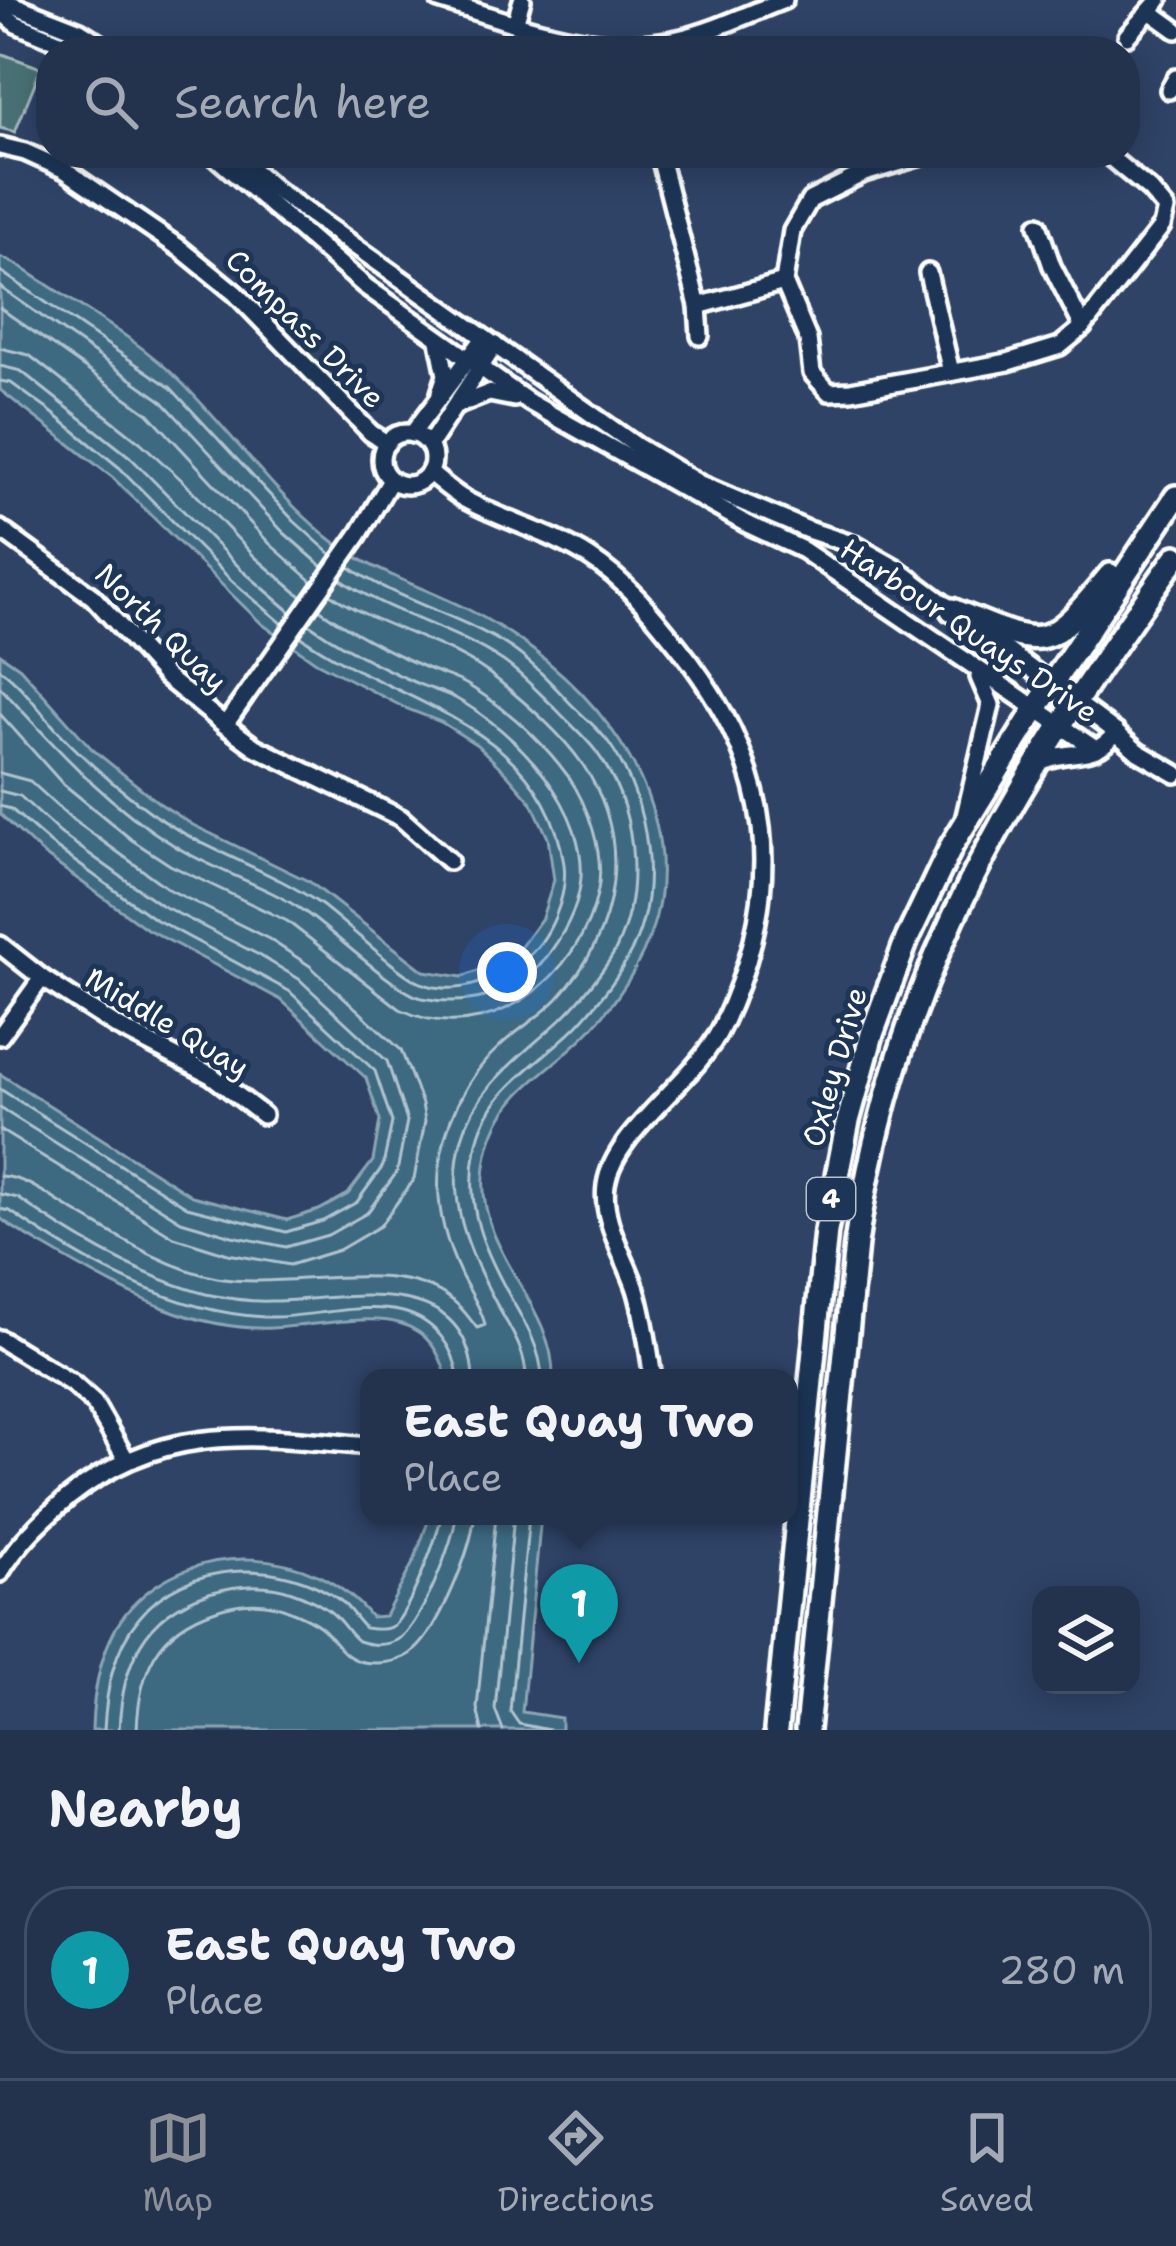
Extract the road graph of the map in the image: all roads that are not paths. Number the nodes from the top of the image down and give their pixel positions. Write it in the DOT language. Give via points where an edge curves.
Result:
graph roads {
  1 [pos="1,0"];
  2 [pos="50,0"];
  3 [pos="439,0"];
  4 [pos="522,0"];
  5 [pos="784,0"];
  6 [pos="1155,6"];
  7 [pos="0,11"];
  8 [pos="58,21"];
  9 [pos="8,24"];
  10 [pos="515,24"];
  11 [pos="1176,30"];
  12 [pos="40,36"];
  13 [pos="85,36"];
  14 [pos="570,36"];
  15 [pos="688,36"];
  16 [pos="1127,36"];
  17 [pos="0,146"];
  18 [pos="36,159"];
  19 [pos="60,168"];
  20 [pos="228,168"];
  21 [pos="250,168"];
  22 [pos="663,168"];
  23 [pos="880,168"];
  24 [pos="1123,168"];
  25 [pos="1038,225"];
  26 [pos="928,273"];
  27 [pos="784,282"];
  28 [pos="698,306"];
  29 [pos="1083,327"];
  30 [pos="700,336"];
  31 [pos="438,338"];
  32 [pos="489,342"];
  33 [pos="474,365"];
  34 [pos="951,371"];
  35 [pos="529,402"];
  36 [pos="435,404"];
  37 [pos="453,407"];
  38 [pos="412,434"];
  39 [pos="387,443"];
  40 [pos="429,445"];
  41 [pos="430,472"];
  42 [pos="391,480"];
  43 [pos="1176,496"];
  44 [pos="0,530"];
  45 [pos="1176,557"];
  46 [pos="952,610"];
  47 [pos="974,669"];
  48 [pos="1052,685"];
  49 [pos="1073,701"];
  50 [pos="1036,710"];
  51 [pos="224,725"];
  52 [pos="1059,725"];
  53 [pos="1116,732"];
  54 [pos="1094,748"];
  55 [pos="1034,766"];
  56 [pos="1176,774"];
  57 [pos="963,826"];
  58 [pos="449,861"];
  59 [pos="0,945"];
  60 [pos="42,979"];
  61 [pos="0,1036"];
  62 [pos="262,1115"];
  63 [pos="0,1339"];
  64 [pos="651,1369"];
  65 [pos="360,1445"];
  66 [pos="125,1459"];
  67 [pos="798,1506"];
  68 [pos="796,1525"];
  69 [pos="0,1574"];
  70 [pos="776,1730"];
  71 [pos="807,1730"];
  1 -- 8 [label="street"];
  2 -- 8 [label="street"];
  3 -- 10 [label="street"];
  4 -- 10 [label="street"];
  5 -- 15 [label="street"];
  6 -- 11 [label="street"];
  6 -- 16 [label="street"];
  7 -- 9 [label="street"];
  8 -- 13 [label="street"];
  9 -- 12 [label="street"];
  10 -- 14 [label="street"];
  17 -- 18 [label="street, Compass Drive"];
  19 -- 39 [label="street, Compass Drive" via="235,292"];
  20 -- 31 [label="street, Harbour Quays Drive"];
  21 -- 32 [label="street, Harbour Quays Drive"];
  22 -- 28 [label="street"];
  23 -- 27 [label="street" via="810,200 792,231"];
  24 -- 29 [label="street" via="1166,209 1162,226"];
  25 -- 29 [label="street"];
  26 -- 34 [label="street"];
  27 -- 28 [label="street"];
  27 -- 34 [label="street" via="808,339 812,373 829,392"];
  28 -- 30 [label="street"];
  29 -- 34 [label="street" via="1060,346"];
  31 -- 33 [label="street, Harbour Quays Drive"];
  31 -- 36 [label="street" via="446,375"];
  32 -- 33 [label="street"];
  32 -- 46 [label="street, Harbour Quays Drive" via="700,484 857,546"];
  33 -- 35 [label="street, Harbour Quays Drive"];
  33 -- 36 [label="street"];
  33 -- 37 [label="street"];
  35 -- 37 [label="street" via="489,393"];
  35 -- 47 [label="street, Harbour Quays Drive" via="803,550"];
  36 -- 38 [label="street"];
  37 -- 40 [label="street"];
  38 -- 39 [label="street"];
  38 -- 40 [label="street"];
  39 -- 42 [label="street" via="381,462"];
  40 -- 41 [label="street"];
  41 -- 42 [label="street" via="416,484"];
  41 -- 64 [label="street" via="463,499 558,538 634,592 712,688 759,798 764,860 745,973 720,1032 622,1144 608,1175 608,1210"];
  42 -- 51 [label="street, North Quay"];
  43 -- 46 [label="main road" via="1054,635 1024,640"];
  43 -- 48 [label="main road, Oxley Drive / 4"];
  44 -- 51 [label="street, North Quay" via="93,597 166,677"];
  45 -- 49 [label="main road, Oxley Drive / 4"];
  46 -- 48 [label="street, Harbour Quays Drive"];
  47 -- 50 [label="street, Harbour Quays Drive"];
  47 -- 57 [label="street" via="991,705"];
  48 -- 49 [label="street, Harbour Quays Drive"];
  48 -- 50 [label="main road, Oxley Drive / 4"];
  49 -- 52 [label="main road, Oxley Drive / 4"];
  49 -- 53 [label="street, Harbour Quays Drive"];
  50 -- 52 [label="street, Harbour Quays Drive"];
  50 -- 57 [label="main road, Oxley Drive / 4"];
  51 -- 58 [label="street, North Quay" via="400,818"];
  52 -- 54 [label="street, Harbour Quays Drive"];
  52 -- 55 [label="main road, Oxley Drive / 4"];
  53 -- 54 [label="street, Harbour Quays Drive"];
  53 -- 56 [label="street"];
  54 -- 55 [label="street"];
  55 -- 71 [label="main road, Oxley Drive / 4" via="940,942 879,1128 856,1244"];
  57 -- 67 [label="main road, Oxley Drive / 4" via="931,885 858,1082 820,1282"];
  59 -- 60 [label="street, Middle Quay"];
  60 -- 61 [label="street, Middle Quay"];
  60 -- 62 [label="street, Middle Quay" via="211,1075"];
  63 -- 66 [label="street" via="94,1403"];
  65 -- 66 [label="street" via="221,1436"];
  66 -- 69 [label="street" via="40,1521"];
  68 -- 70 [label="main road, Oxley Drive / 4"];
}
